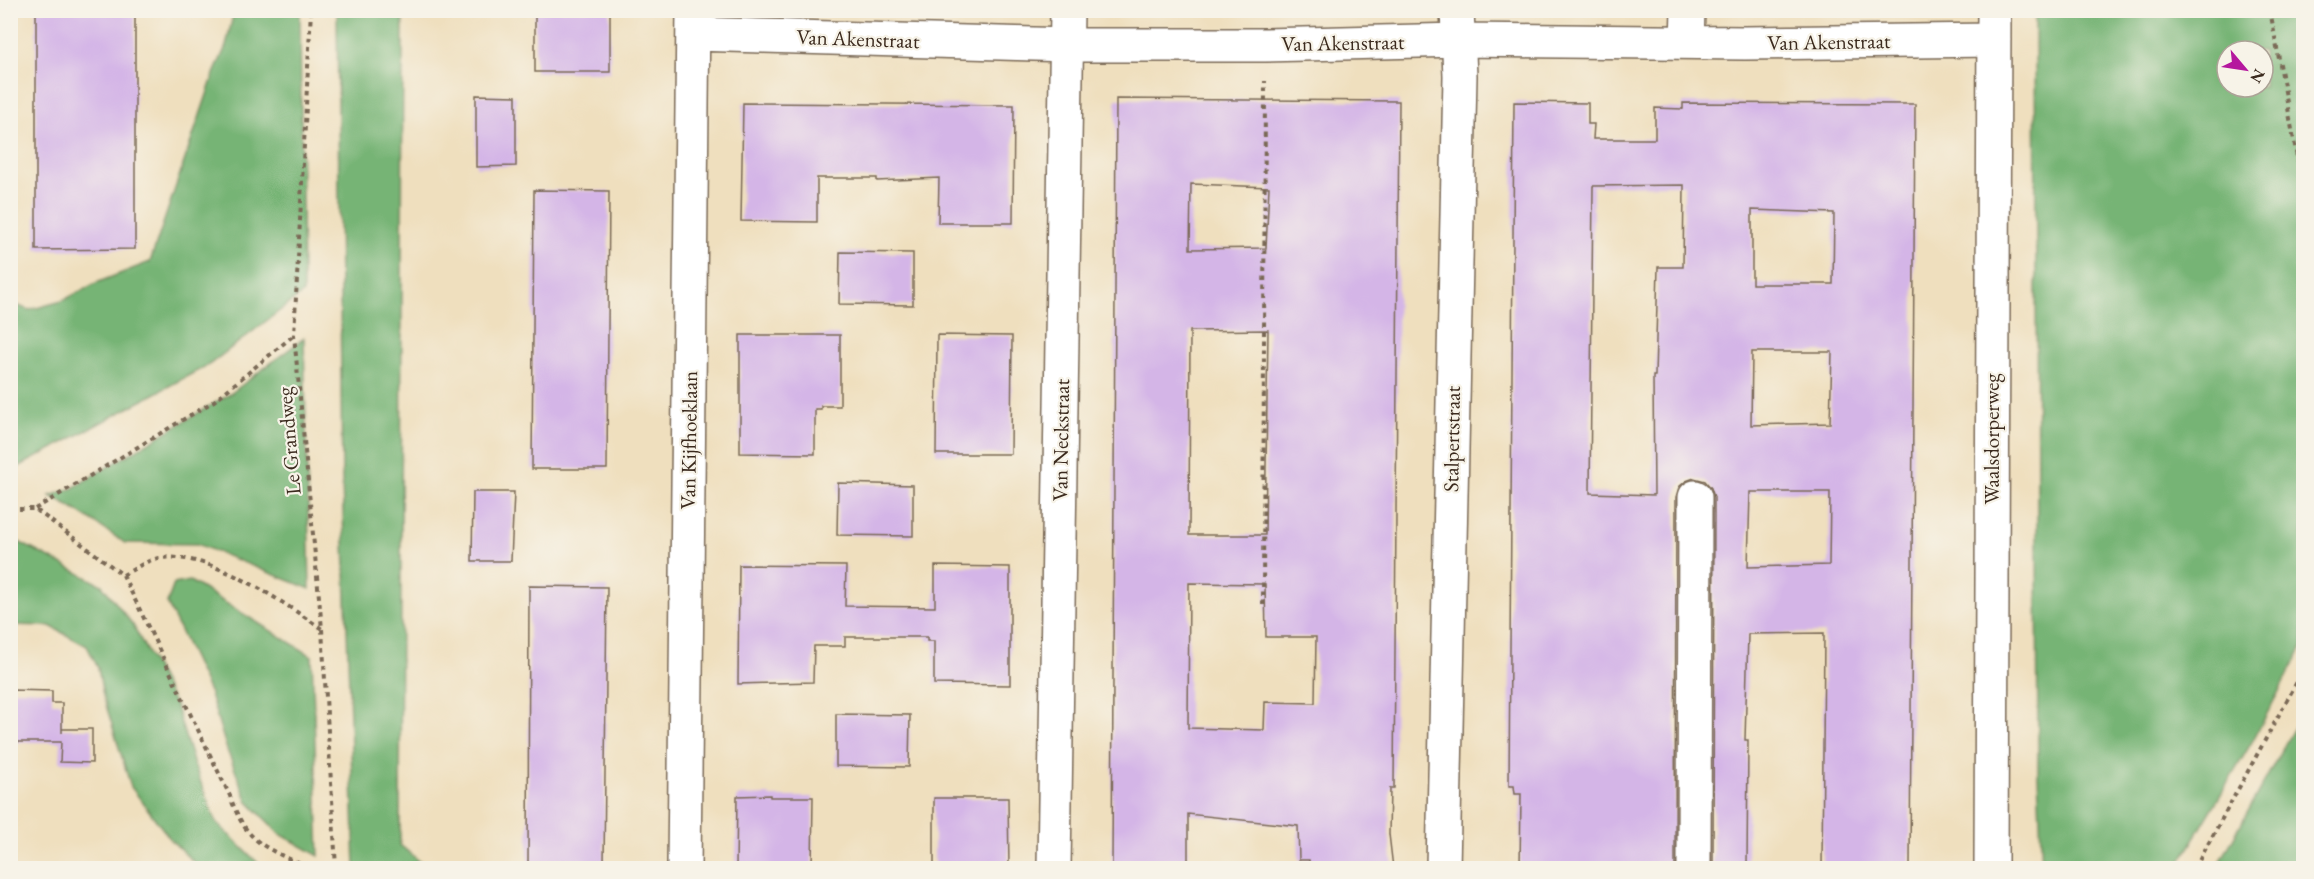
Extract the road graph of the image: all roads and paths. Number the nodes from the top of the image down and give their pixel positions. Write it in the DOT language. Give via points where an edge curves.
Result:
graph roads {
  1 [pos="311,10"];
  2 [pos="1067,10"];
  3 [pos="1688,10"];
  4 [pos="2270,10"];
  5 [pos="693,22"];
  6 [pos="1457,25"];
  7 [pos="1994,25"];
  8 [pos="1687,42"];
  9 [pos="1067,45"];
  10 [pos="1265,45"];
  11 [pos="2304,195"];
  12 [pos="294,336"];
  13 [pos="1695,497"];
  14 [pos="10,509"];
  15 [pos="35,509"];
  16 [pos="123,575"];
  17 [pos="1263,605"];
  18 [pos="322,629"];
  19 [pos="2304,669"];
  20 [pos="309,868"];
  21 [pos="336,868"];
  22 [pos="684,868"];
  23 [pos="1053,868"];
  24 [pos="1443,868"];
  25 [pos="1694,868"];
  26 [pos="1990,868"];
  27 [pos="2195,868"];
  1 -- 12 [label="path, Le Grandweg"];
  2 -- 9 [label="street, Van Neckstraat"];
  3 -- 8 [label="street"];
  4 -- 11 [label="path"];
  5 -- 9 [label="street, Van Akenstraat"];
  5 -- 22 [label="street, Van Kijfhoeklaan"];
  6 -- 8 [label="street, Van Akenstraat"];
  6 -- 10 [label="street, Van Akenstraat"];
  6 -- 24 [label="street, Stalpertstraat" via="1460,76"];
  7 -- 8 [label="street, Van Akenstraat"];
  7 -- 26 [label="street, Waalsdorperweg"];
  9 -- 10 [label="street, Van Akenstraat"];
  9 -- 23 [label="street, Van Neckstraat"];
  10 -- 17 [label="path"];
  12 -- 15 [label="path" via="214,401"];
  12 -- 18 [label="path, Le Grandweg"];
  13 -- 25 [label="street"];
  14 -- 15 [label="path"];
  15 -- 16 [label="path"];
  16 -- 18 [label="path" via="159,558 198,561 268,592"];
  16 -- 20 [label="path" via="238,819 256,842"];
  18 -- 21 [label="path, Le Grandweg"];
  19 -- 27 [label="path"];
}
